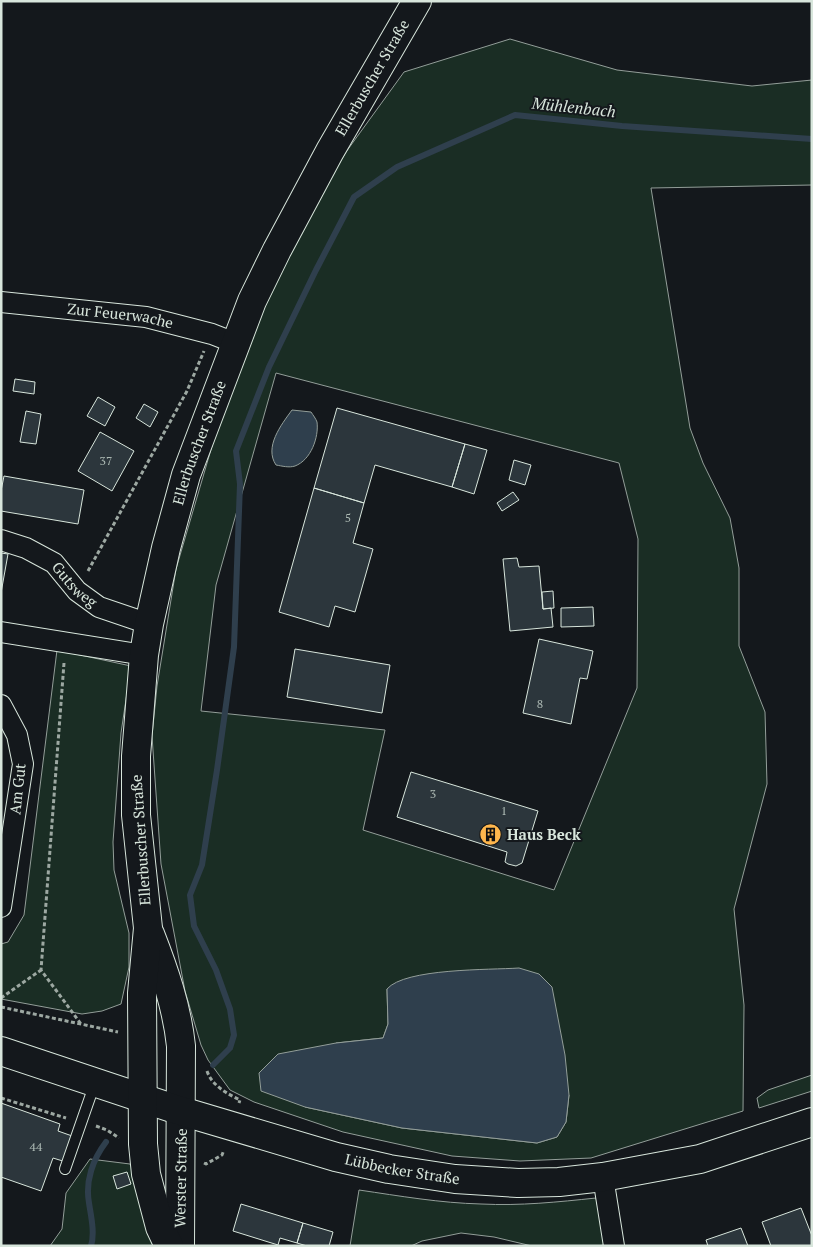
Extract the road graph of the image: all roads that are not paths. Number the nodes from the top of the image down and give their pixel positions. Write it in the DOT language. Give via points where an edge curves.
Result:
graph roads {
  1 [pos="417,1"];
  2 [pos="1,302"];
  3 [pos="235,343"];
  4 [pos="1,540"];
  5 [pos="149,624"];
  6 [pos="1,632"];
  7 [pos="144,655"];
  8 [pos="1,705"];
  9 [pos="1,907"];
  10 [pos="148,928"];
  11 [pos="1,1051"];
  12 [pos="95,1082"];
  13 [pos="142,1098"];
  14 [pos="182,1111"];
  15 [pos="812,1122"];
  16 [pos="65,1169"];
  17 [pos="603,1177"];
  18 [pos="169,1246"];
  19 [pos="180,1246"];
  20 [pos="614,1246"];
  1 -- 3 [label="main road, Ellerbuscher Straße" via="330,150 281,242"];
  2 -- 3 [label="street, Zur Feuerwache" via="146,317"];
  3 -- 5 [label="main road, Ellerbuscher Straße" via="186,475"];
  4 -- 5 [label="street, Gutsweg" via="26,548 54,563 77,591 99,607"];
  5 -- 7 [label="main road, Ellerbuscher Straße"];
  6 -- 7 [label="street"];
  7 -- 10 [label="main road, Ellerbuscher Straße" via="136,756 136,815"];
  8 -- 9 [label="street, Am Gut" via="17,735 23,764"];
  10 -- 13 [label="main road, Ellerbuscher Straße" via="142,993"];
  10 -- 14 [label="main road, Ellerbuscher Straße" via="164,969 179,1027"];
  11 -- 12 [label="main road, Lübbecker Straße"];
  12 -- 13 [label="main road, Lübbecker Straße"];
  12 -- 16 [label="lane"];
  13 -- 14 [label="main road, Lübbecker Straße"];
  13 -- 18 [label="main road, Werster Straße" via="146,1174 160,1227"];
  14 -- 17 [label="main road, Lübbecker Straße" via="336,1158 390,1169 455,1179 518,1183"];
  14 -- 19 [label="main road, Werster Straße"];
  15 -- 17 [label="main road, Lübbecker Straße" via="700,1159"];
  17 -- 20 [label="street"];
}
